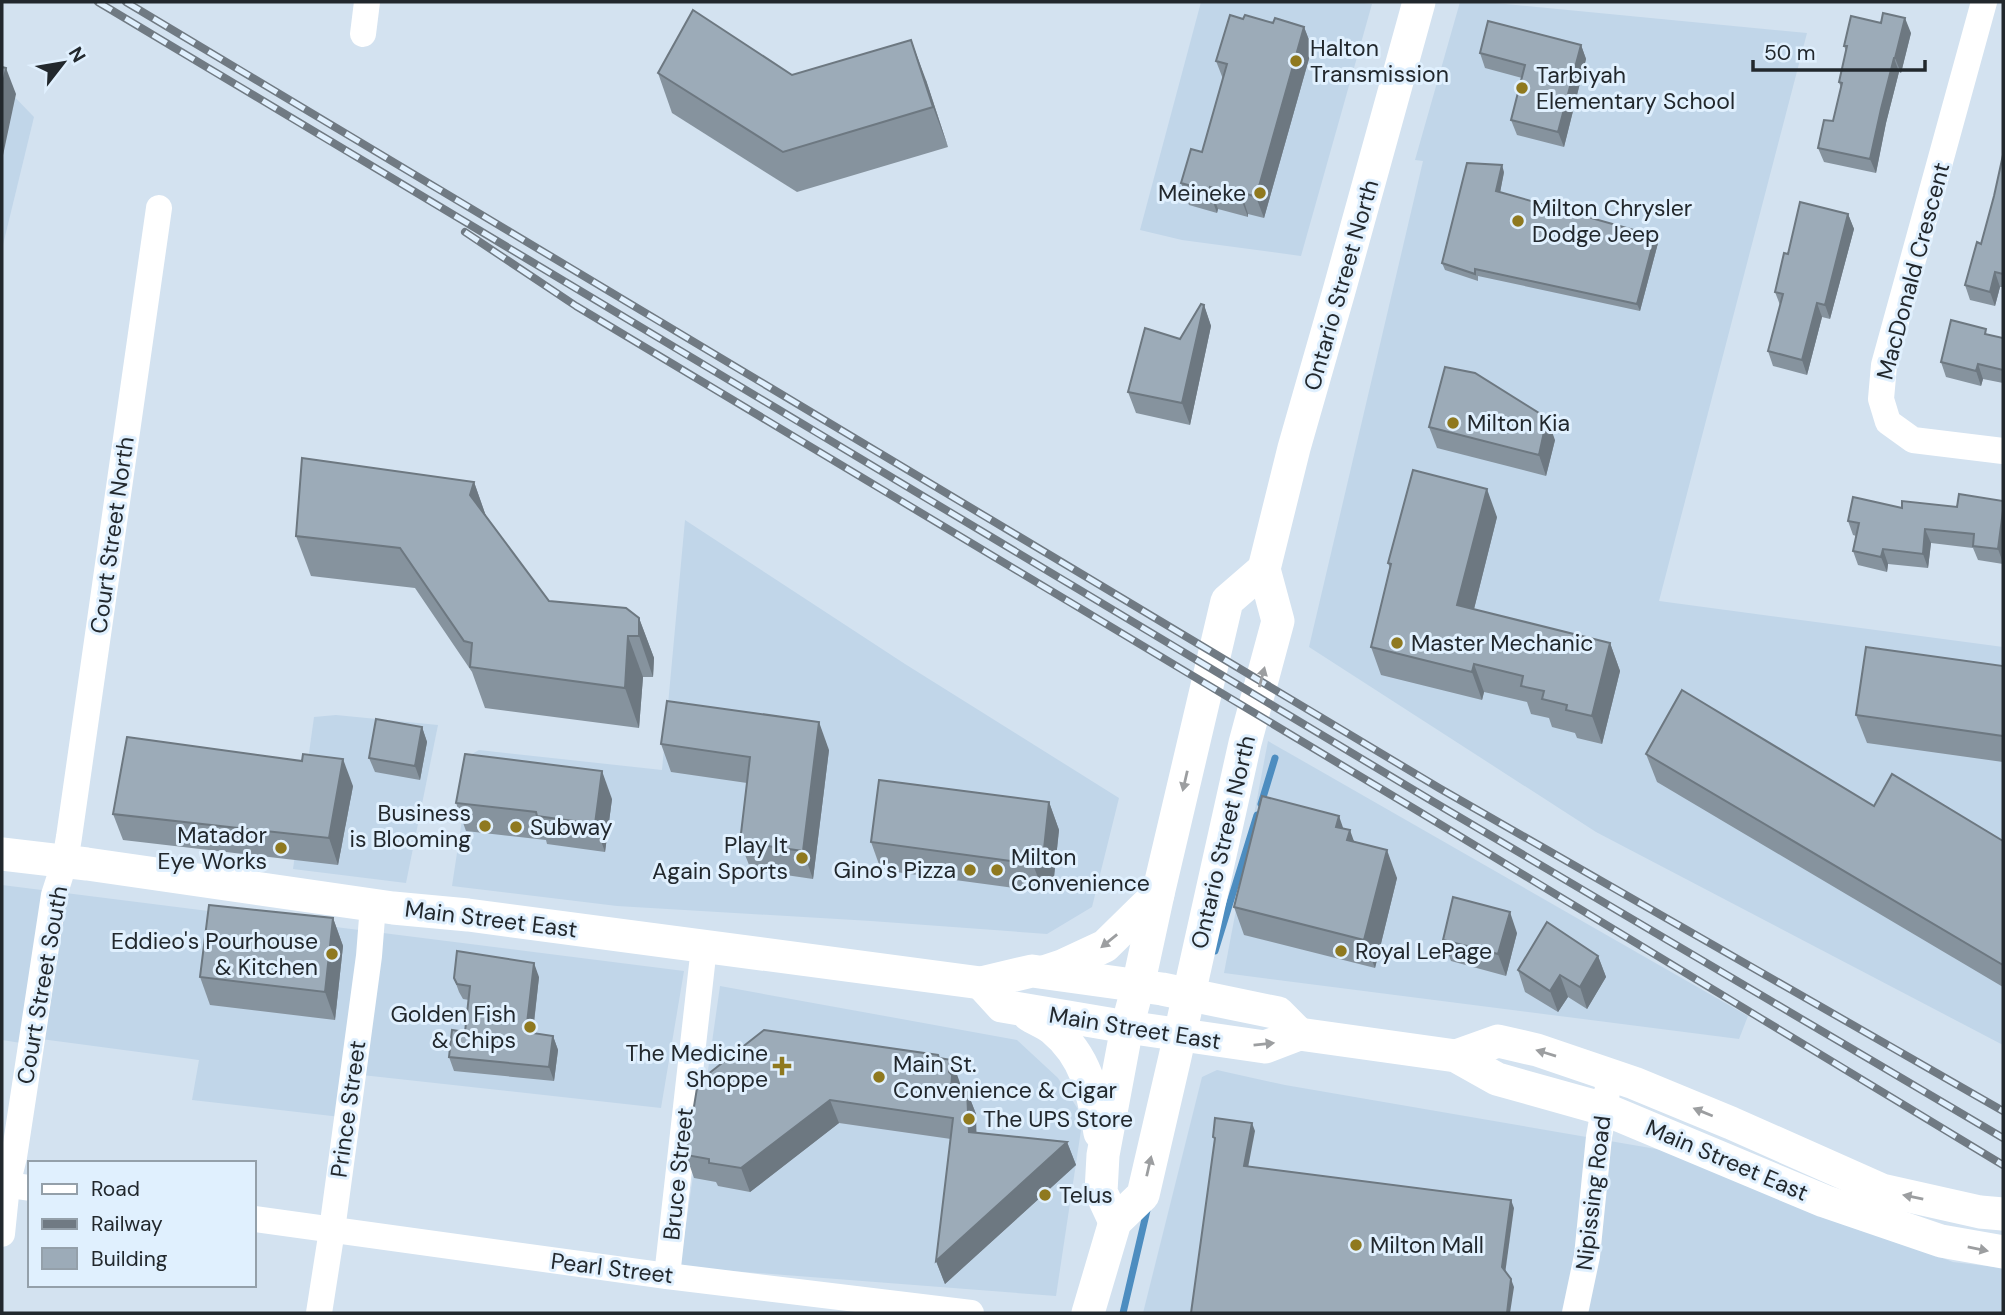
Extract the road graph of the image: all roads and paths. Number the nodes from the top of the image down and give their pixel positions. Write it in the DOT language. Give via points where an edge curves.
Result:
graph roads {
  1 [pos="367,2"];
  2 [pos="1419,2"];
  3 [pos="1984,2"];
  4 [pos="363,34"];
  5 [pos="159,208"];
  6 [pos="2003,451"];
  7 [pos="1264,569"];
  8 [pos="2,854"];
  9 [pos="65,861"];
  10 [pos="1158,894"];
  11 [pos="373,905"];
  12 [pos="704,947"];
  13 [pos="1042,973"];
  14 [pos="981,983"];
  15 [pos="1138,986"];
  16 [pos="1188,995"];
  17 [pos="1021,1010"];
  18 [pos="1127,1027"];
  19 [pos="1299,1034"];
  20 [pos="1179,1035"];
  21 [pos="1456,1056"];
  22 [pos="1611,1074"];
  23 [pos="1604,1109"];
  24 [pos="1103,1155"];
  25 [pos="13,1186"];
  26 [pos="2003,1214"];
  27 [pos="256,1219"];
  28 [pos="1115,1222"];
  29 [pos="332,1230"];
  30 [pos="2,1234"];
  31 [pos="2003,1252"];
  32 [pos="667,1276"];
  33 [pos="319,1313"];
  34 [pos="971,1313"];
  35 [pos="1088,1313"];
  36 [pos="1576,1313"];
  1 -- 4 [label="street"];
  2 -- 7 [label="main road, Ontario Street North"];
  3 -- 6 [label="street, MacDonald Crescent" via="1884,365 1881,398 1888,422 1913,440"];
  5 -- 9 [label="street, Court Street North"];
  7 -- 10 [label="main road, one-way" via="1227,601"];
  16 -- 7 [label="main road, Ontario Street North, one-way" via="1245,743 1278,621"];
  8 -- 9 [label="main road, Main Street East"];
  9 -- 11 [label="main road, Main Street East"];
  9 -- 25 [label="street, Court Street South" via="54,895"];
  10 -- 13 [label="main road, one-way" via="1105,946"];
  10 -- 15 [label="main road"];
  11 -- 12 [label="main road, Main Street East"];
  11 -- 29 [label="street, Prince Street"];
  12 -- 14 [label="main road, Main Street East"];
  12 -- 32 [label="street, Bruce Street"];
  13 -- 14 [label="main road, Main Street East" via="1032,971"];
  13 -- 15 [label="main road, Main Street East"];
  14 -- 17 [label="main road, Main Street East" via="1002,1006"];
  15 -- 16 [label="main road, Main Street East"];
  15 -- 18 [label="main road"];
  16 -- 19 [label="main road, Main Street East" via="1278,1013"];
  16 -- 20 [label="main road, Ontario Street North"];
  17 -- 18 [label="main road, Main Street East"];
  17 -- 24 [label="main road" via="1053,1029 1077,1055 1092,1088"];
  18 -- 20 [label="main road, Main Street East"];
  18 -- 24 [label="main road"];
  20 -- 19 [label="main road, Main Street East, one-way" via="1265,1047"];
  19 -- 21 [label="main road, Main Street East"];
  28 -- 20 [label="main road, Ontario Street North, one-way" via="1143,1195"];
  22 -- 21 [label="main road, Main Street East, one-way" via="1498,1041"];
  21 -- 23 [label="main road, Main Street East" via="1497,1079"];
  22 -- 23 [label="street, Nipissing Road"];
  26 -- 22 [label="main road, Main Street East, one-way" via="1882,1190"];
  23 -- 31 [label="main road, Main Street East, one-way" via="1824,1201 1941,1241"];
  23 -- 36 [label="street, Nipissing Road"];
  24 -- 28 [label="main road" via="1101,1192"];
  25 -- 30 [label="street, Court Street South"];
  27 -- 29 [label="street, Pearl Street"];
  28 -- 35 [label="main road"];
  29 -- 32 [label="street, Pearl Street"];
  29 -- 33 [label="street, Prince Street"];
  32 -- 34 [label="street, Pearl Street"];
}
